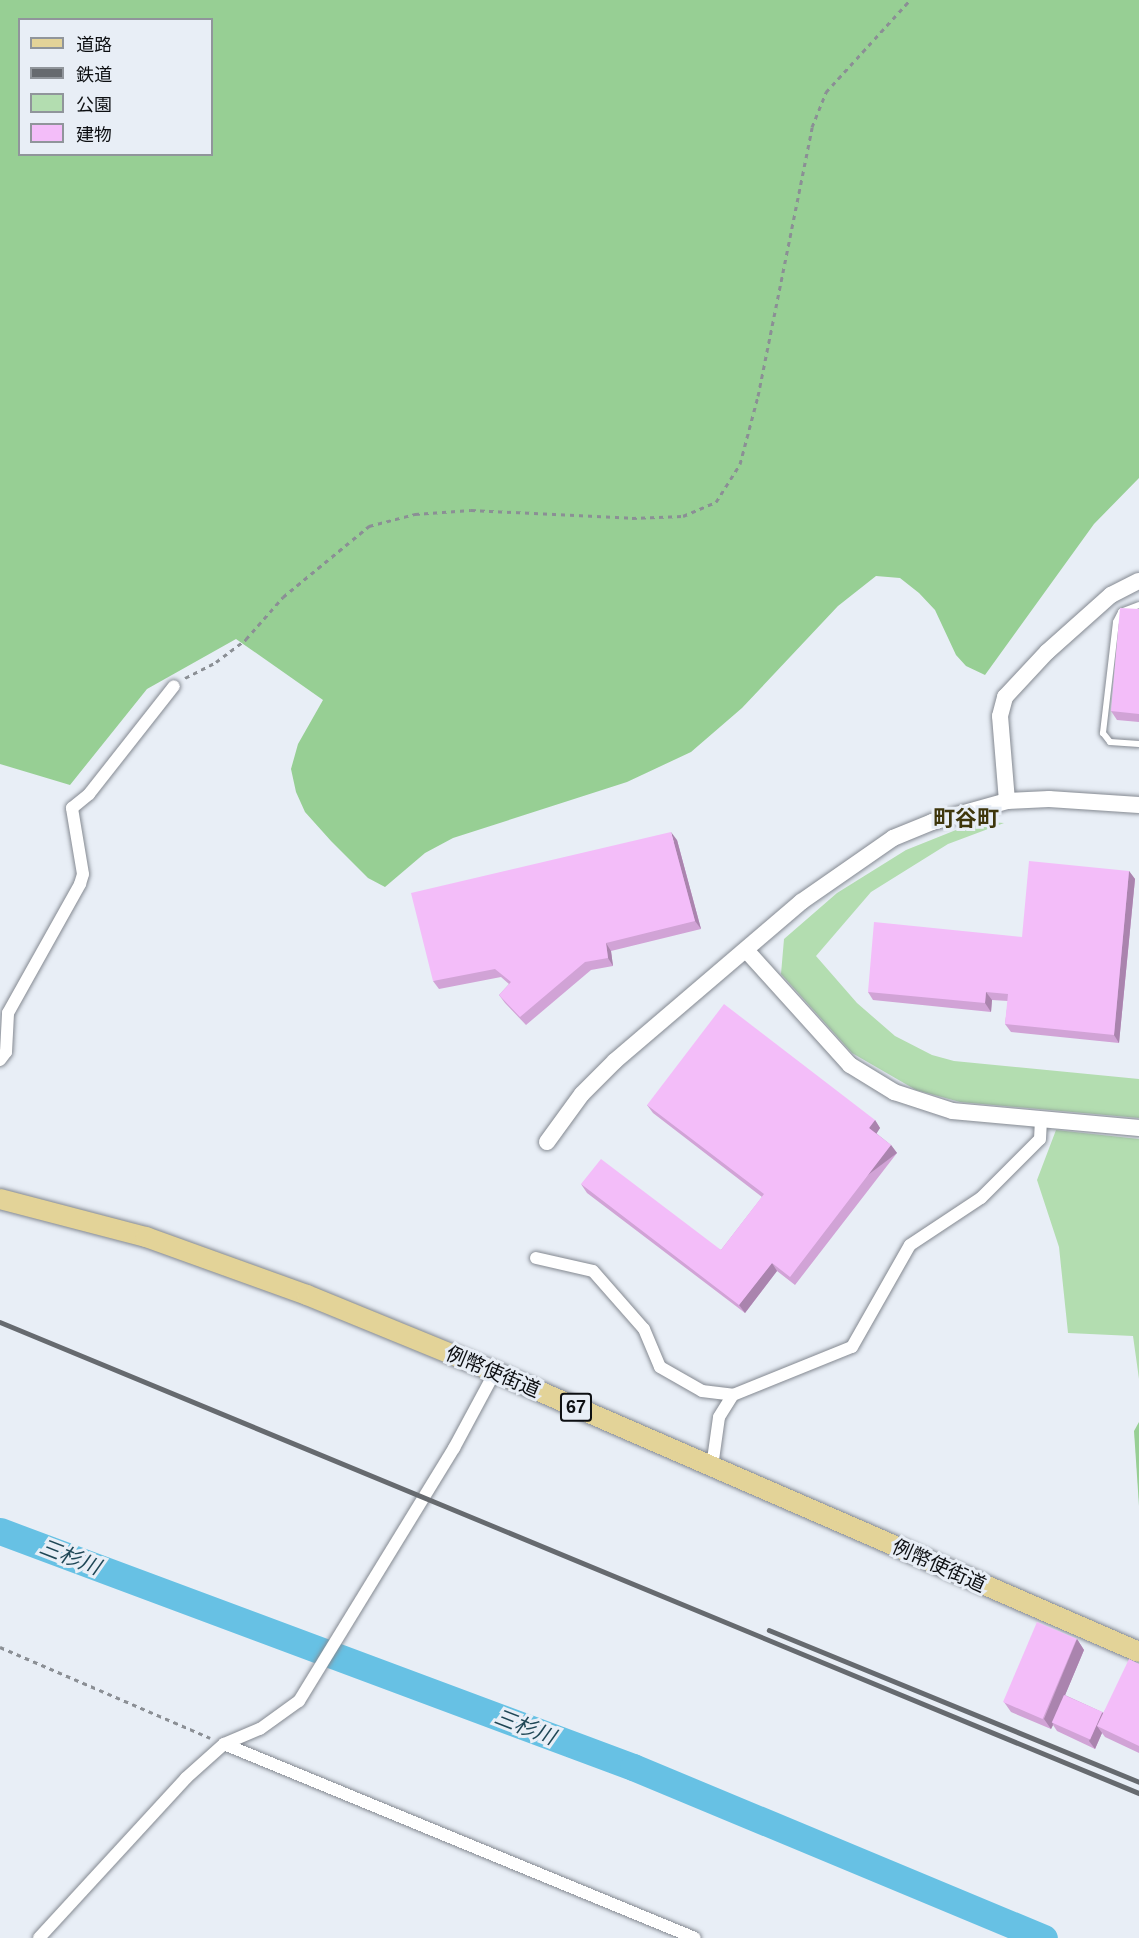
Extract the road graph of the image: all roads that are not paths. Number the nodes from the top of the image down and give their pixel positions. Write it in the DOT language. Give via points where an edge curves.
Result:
graph roads {
  1 [pos="1139,581"];
  2 [pos="1139,605"];
  3 [pos="174,686"];
  4 [pos="1139,744"];
  5 [pos="1007,801"];
  6 [pos="1139,805"];
  7 [pos="746,950"];
  8 [pos="0,1060"];
  9 [pos="1041,1119"];
  10 [pos="1139,1128"];
  11 [pos="547,1142"];
  12 [pos="0,1198"];
  13 [pos="536,1258"];
  14 [pos="495,1372"];
  15 [pos="733,1395"];
  16 [pos="712,1467"];
  17 [pos="1139,1652"];
  18 [pos="224,1744"];
  19 [pos="669,1933"];
  20 [pos="39,1938"];
  21 [pos="695,1938"];
  1 -- 5 [label="street" via="1111,595 1047,652 1005,697 1000,716"];
  2 -- 4 [label="lane" via="1121,612 1116,622 1103,734 1110,742"];
  3 -- 8 [label="street" via="89,794 72,808 83,874 8,1013 6,1052"];
  5 -- 6 [label="street" via="1049,799"];
  5 -- 7 [label="street" via="932,822 893,838 801,902"];
  7 -- 9 [label="street" via="813,1028 850,1065 872,1080 918,1102 952,1111"];
  7 -- 11 [label="street" via="615,1061 582,1094"];
  9 -- 10 [label="street"];
  9 -- 15 [label="street" via="1040,1139 981,1198 910,1245 852,1347"];
  12 -- 14 [label="main road, 例幣使街道 / 67" via="211,1258"];
  13 -- 15 [label="street" via="593,1271 644,1329 660,1367 702,1391"];
  14 -- 16 [label="main road, 例幣使街道 / 67"];
  14 -- 18 [label="street" via="299,1701 281,1717"];
  15 -- 16 [label="street" via="719,1417"];
  16 -- 17 [label="main road, 例幣使街道 / 67"];
  18 -- 19 [label="street"];
  18 -- 20 [label="street" via="186,1778"];
  19 -- 21 [label="street"];
}
